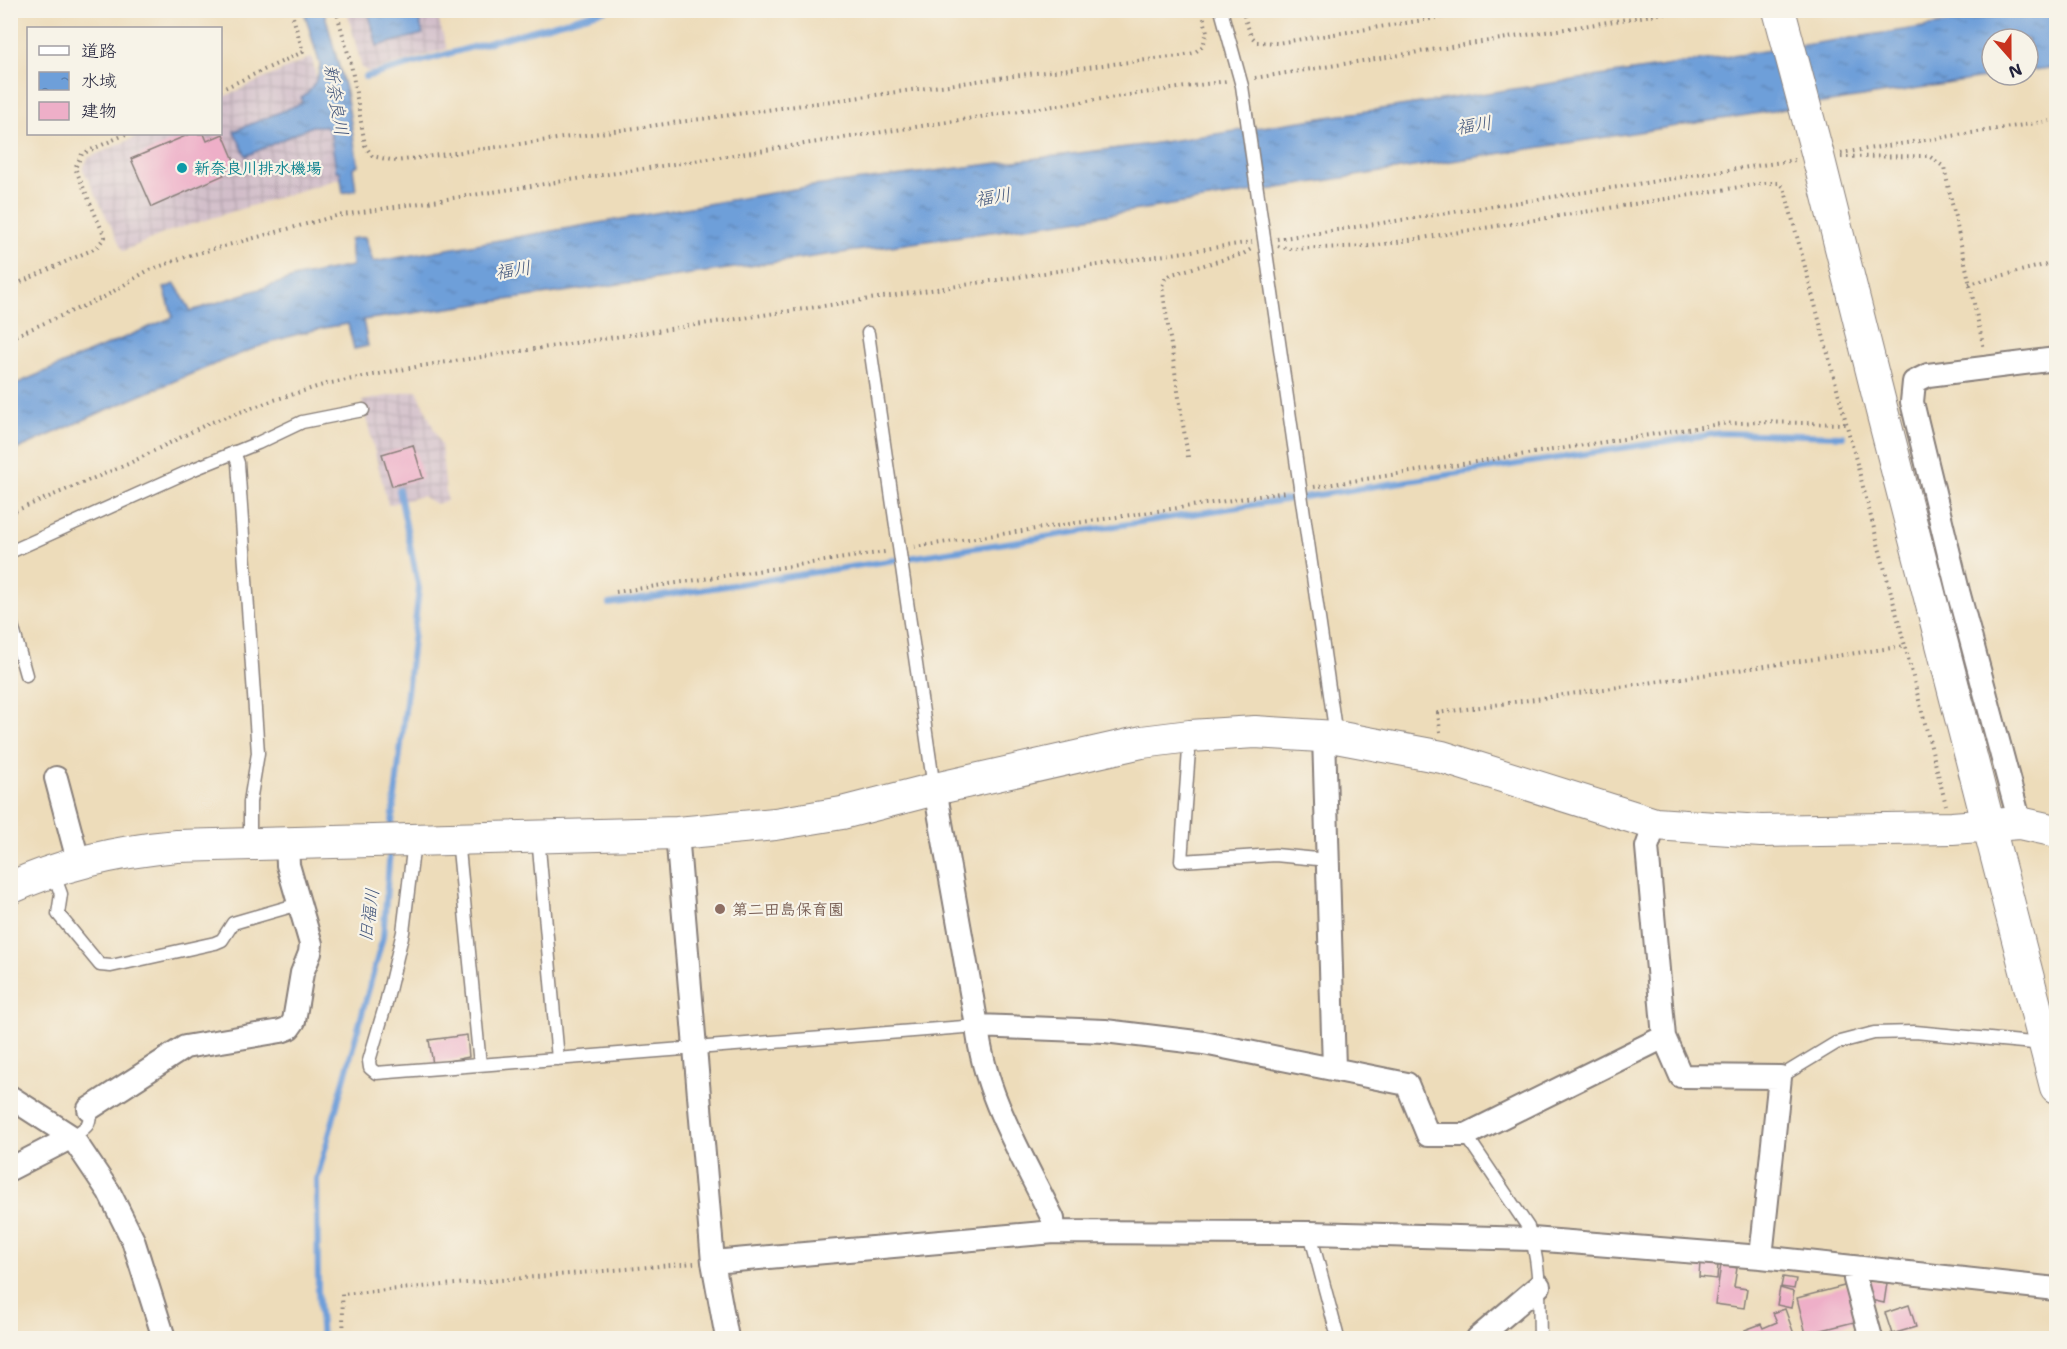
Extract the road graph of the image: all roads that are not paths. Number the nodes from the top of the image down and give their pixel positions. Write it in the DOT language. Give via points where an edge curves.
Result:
graph roads {
  1 [pos="1221,10"];
  2 [pos="1779,10"];
  3 [pos="868,333"];
  4 [pos="2056,359"];
  5 [pos="363,410"];
  6 [pos="234,452"];
  7 [pos="10,552"];
  8 [pos="10,618"];
  9 [pos="26,675"];
  10 [pos="1190,736"];
  11 [pos="1330,737"];
  12 [pos="56,778"];
  13 [pos="934,789"];
  14 [pos="1655,824"];
  15 [pos="2005,825"];
  16 [pos="2056,831"];
  17 [pos="677,832"];
  18 [pos="538,837"];
  19 [pos="458,839"];
  20 [pos="414,841"];
  21 [pos="287,842"];
  22 [pos="250,843"];
  23 [pos="1328,860"];
  24 [pos="66,868"];
  25 [pos="10,888"];
  26 [pos="299,904"];
  27 [pos="977,1026"];
  28 [pos="1664,1037"];
  29 [pos="2051,1045"];
  30 [pos="696,1048"];
  31 [pos="558,1059"];
  32 [pos="480,1065"];
  33 [pos="1334,1068"];
  34 [pos="1780,1077"];
  35 [pos="2056,1087"];
  36 [pos="10,1096"];
  37 [pos="89,1109"];
  38 [pos="1466,1135"];
  39 [pos="72,1137"];
  40 [pos="10,1169"];
  41 [pos="1054,1232"];
  42 [pos="1310,1233"];
  43 [pos="1532,1239"];
  44 [pos="1761,1257"];
  45 [pos="712,1262"];
  46 [pos="1856,1268"];
  47 [pos="1539,1286"];
  48 [pos="2056,1289"];
  49 [pos="164,1338"];
  50 [pos="727,1338"];
  51 [pos="1338,1338"];
  52 [pos="1478,1338"];
  53 [pos="1540,1338"];
  54 [pos="1871,1338"];
  1 -- 11 [label="lane" via="1241,84 1300,489"];
  2 -- 15 [label="street" via="1886,427"];
  3 -- 13 [label="lane"];
  4 -- 15 [label="street" via="1928,375 1914,382 1912,402 1958,591"];
  5 -- 6 [label="lane" via="302,422"];
  6 -- 7 [label="lane"];
  6 -- 22 [label="lane" via="238,463 258,753 250,802"];
  8 -- 9 [label="lane"];
  10 -- 11 [label="street" via="1255,732"];
  10 -- 13 [label="street" via="1142,742"];
  10 -- 23 [label="lane" via="1181,861 1275,855"];
  11 -- 14 [label="street" via="1442,757"];
  11 -- 23 [label="street"];
  12 -- 24 [label="street"];
  13 -- 17 [label="street" via="842,813 775,824"];
  13 -- 27 [label="street"];
  14 -- 15 [label="street" via="1761,831"];
  14 -- 28 [label="street" via="1647,847"];
  15 -- 16 [label="street"];
  15 -- 29 [label="street"];
  17 -- 18 [label="street"];
  17 -- 30 [label="street"];
  18 -- 19 [label="street"];
  18 -- 31 [label="lane"];
  19 -- 20 [label="street"];
  19 -- 32 [label="lane"];
  20 -- 21 [label="street"];
  20 -- 32 [label="lane" via="404,932 370,1068 376,1074"];
  21 -- 22 [label="street"];
  21 -- 26 [label="street" via="288,865"];
  22 -- 24 [label="street" via="146,849"];
  23 -- 33 [label="street"];
  24 -- 25 [label="street"];
  24 -- 26 [label="lane" via="58,914 100,965 111,966 215,943 222,940 233,923"];
  26 -- 37 [label="street" via="311,944 294,1022 289,1028 184,1047"];
  27 -- 30 [label="lane"];
  27 -- 33 [label="street" via="1105,1031 1204,1043"];
  27 -- 41 [label="street" via="988,1084 1053,1219"];
  28 -- 34 [label="street" via="1681,1076"];
  28 -- 38 [label="street"];
  29 -- 34 [label="lane" via="1916,1032 1874,1033 1836,1043"];
  29 -- 35 [label="street"];
  30 -- 31 [label="lane"];
  30 -- 45 [label="street"];
  31 -- 32 [label="lane"];
  33 -- 38 [label="street" via="1407,1084 1428,1135"];
  34 -- 44 [label="street"];
  36 -- 39 [label="street"];
  37 -- 39 [label="lane" via="87,1127"];
  38 -- 43 [label="lane" via="1528,1227"];
  39 -- 40 [label="street"];
  39 -- 49 [label="street" via="109,1192 133,1240"];
  41 -- 42 [label="street"];
  41 -- 45 [label="street"];
  42 -- 43 [label="street"];
  42 -- 51 [label="lane"];
  43 -- 44 [label="street"];
  43 -- 47 [label="lane"];
  44 -- 46 [label="street"];
  45 -- 50 [label="street"];
  46 -- 48 [label="street"];
  46 -- 54 [label="street"];
  47 -- 52 [label="street"];
  47 -- 53 [label="lane"];
}
